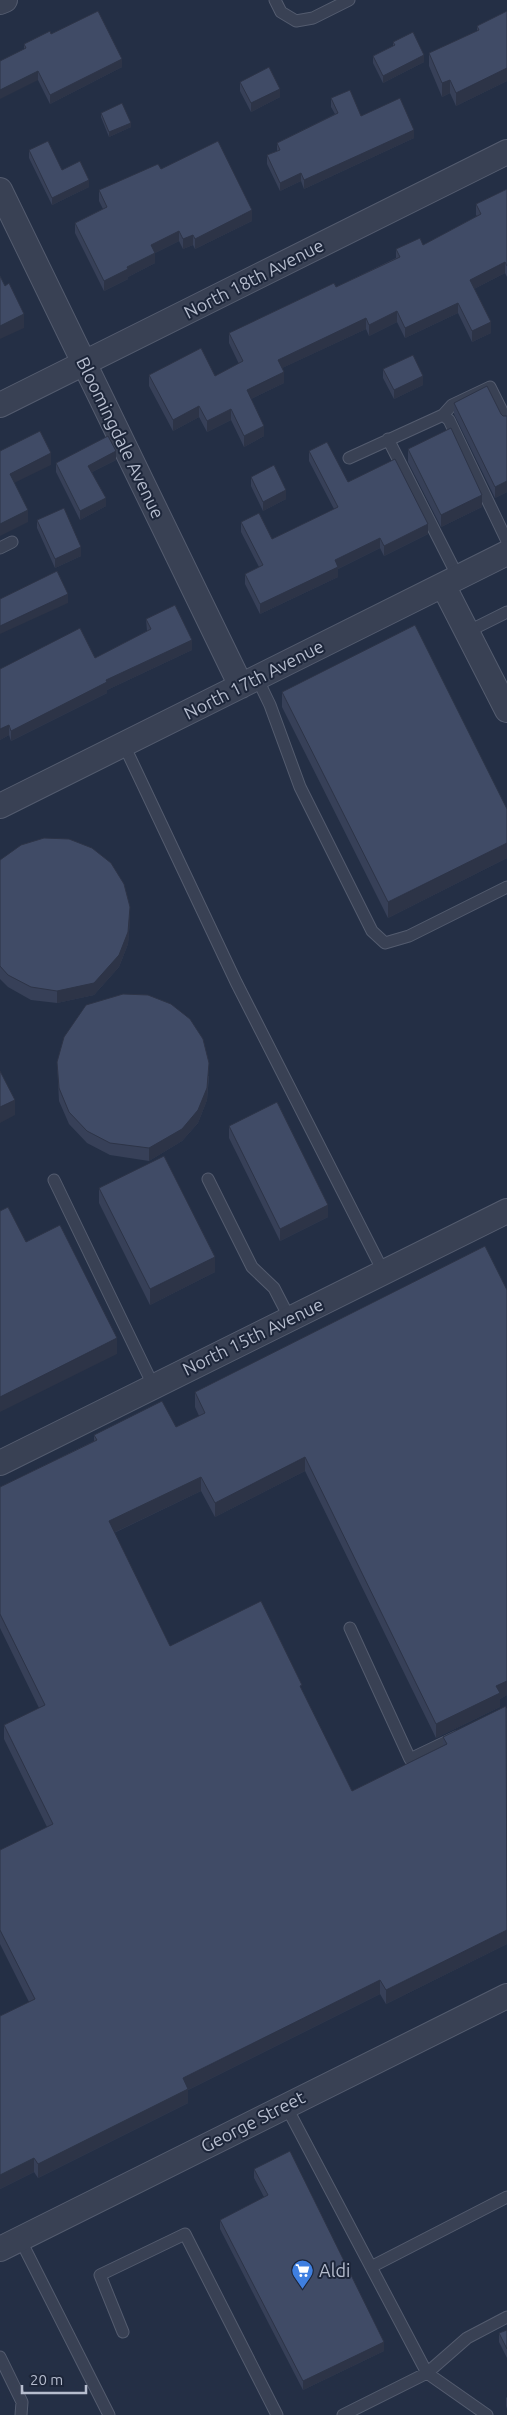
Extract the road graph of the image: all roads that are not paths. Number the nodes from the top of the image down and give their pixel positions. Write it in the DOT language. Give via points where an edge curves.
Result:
graph roads {
  1 [pos="5,0"];
  2 [pos="275,0"];
  3 [pos="349,0"];
  4 [pos="0,2"];
  5 [pos="507,152"];
  6 [pos="0,190"];
  7 [pos="83,364"];
  8 [pos="0,405"];
  9 [pos="444,415"];
  10 [pos="507,421"];
  11 [pos="388,439"];
  12 [pos="349,458"];
  13 [pos="507,541"];
  14 [pos="12,542"];
  15 [pos="0,548"];
  16 [pos="507,553"];
  17 [pos="450,581"];
  18 [pos="507,612"];
  19 [pos="467,632"];
  20 [pos="249,682"];
  21 [pos="507,710"];
  22 [pos="124,744"];
  23 [pos="0,806"];
  24 [pos="507,887"];
  25 [pos="208,1178"];
  26 [pos="54,1180"];
  27 [pos="507,1211"];
  28 [pos="384,1273"];
  29 [pos="290,1319"];
  30 [pos="154,1387"];
  31 [pos="0,1464"];
  32 [pos="350,1628"];
  33 [pos="463,1733"];
  34 [pos="507,1996"];
  35 [pos="286,2106"];
  36 [pos="507,2197"];
  37 [pos="10,2244"];
  38 [pos="371,2267"];
  39 [pos="507,2317"];
  40 [pos="124,2332"];
  41 [pos="0,2357"];
  42 [pos="427,2373"];
  43 [pos="21,2415"];
  44 [pos="109,2415"];
  45 [pos="277,2415"];
  46 [pos="344,2415"];
  47 [pos="487,2415"];
  1 -- 4 [label="street"];
  2 -- 3 [label="lane" via="281,12 296,21 313,18"];
  5 -- 7 [label="street, North 18th Avenue"];
  6 -- 7 [label="street, Bloomingdale Avenue"];
  7 -- 8 [label="street, North 18th Avenue"];
  7 -- 20 [label="street, Bloomingdale Avenue"];
  9 -- 10 [label="lane" via="452,405 490,387"];
  9 -- 11 [label="lane"];
  9 -- 13 [label="lane"];
  11 -- 12 [label="lane"];
  11 -- 17 [label="lane"];
  14 -- 15 [label="lane"];
  16 -- 17 [label="street, North 17th Avenue"];
  17 -- 19 [label="street"];
  17 -- 20 [label="street, North 17th Avenue"];
  18 -- 19 [label="lane"];
  19 -- 21 [label="street"];
  20 -- 22 [label="street, North 17th Avenue"];
  20 -- 24 [label="lane" via="270,704 300,787 372,931 385,943 409,936"];
  22 -- 23 [label="street, North 17th Avenue"];
  22 -- 28 [label="lane" via="276,1062"];
  25 -- 29 [label="lane" via="252,1267 274,1288"];
  26 -- 30 [label="lane"];
  27 -- 28 [label="street, North 15th Avenue"];
  28 -- 29 [label="street, North 15th Avenue"];
  29 -- 30 [label="street, North 15th Avenue"];
  30 -- 31 [label="street, North 15th Avenue"];
  32 -- 33 [label="lane" via="410,1759"];
  34 -- 35 [label="street, George Street"];
  35 -- 37 [label="street, George Street"];
  35 -- 38 [label="lane"];
  36 -- 38 [label="lane"];
  37 -- 44 [label="lane"];
  38 -- 42 [label="lane"];
  39 -- 42 [label="lane" via="467,2338"];
  40 -- 45 [label="lane" via="100,2275 185,2234"];
  41 -- 43 [label="lane" via="22,2402"];
  42 -- 46 [label="lane"];
  42 -- 47 [label="lane"];
}
